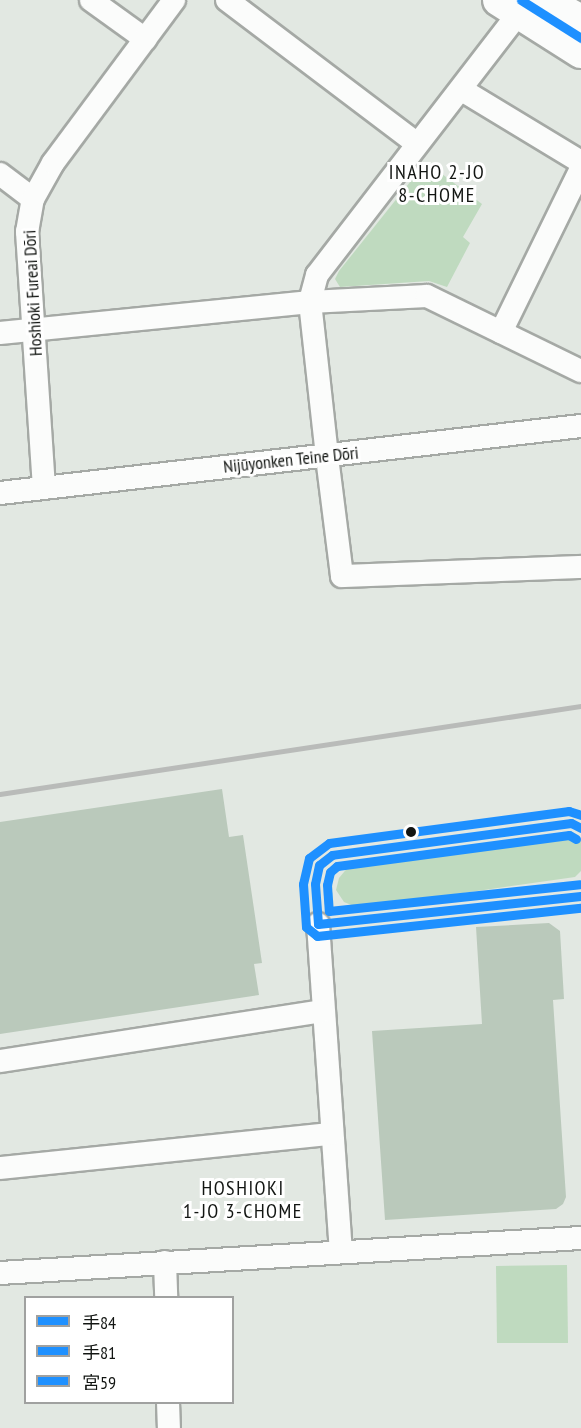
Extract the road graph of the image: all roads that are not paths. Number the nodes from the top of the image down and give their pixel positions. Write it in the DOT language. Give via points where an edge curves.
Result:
graph roads {
  1 [pos="91,0"];
  2 [pos="174,0"];
  3 [pos="227,0"];
  4 [pos="520,5"];
  5 [pos="581,21"];
  6 [pos="145,39"];
  7 [pos="581,52"];
  8 [pos="462,90"];
  9 [pos="416,143"];
  10 [pos="581,162"];
  11 [pos="581,170"];
  12 [pos="0,174"];
  13 [pos="33,199"];
  14 [pos="310,302"];
  15 [pos="33,329"];
  16 [pos="501,332"];
  17 [pos="0,333"];
  18 [pos="581,371"];
  19 [pos="581,426"];
  20 [pos="327,457"];
  21 [pos="44,488"];
  22 [pos="0,493"];
  23 [pos="581,567"];
  24 [pos="318,924"];
  25 [pos="322,1011"];
  26 [pos="0,1061"];
  27 [pos="331,1134"];
  28 [pos="0,1168"];
  29 [pos="581,1238"];
  30 [pos="341,1250"];
  31 [pos="165,1262"];
  32 [pos="0,1272"];
  33 [pos="166,1296"];
  34 [pos="168,1404"];
  35 [pos="169,1428"];
  1 -- 6 [label="street"];
  2 -- 6 [label="street, Hoshioki Fureai Dōri"];
  3 -- 9 [label="street"];
  4 -- 5 [label="highway"];
  4 -- 7 [label="highway"];
  4 -- 8 [label="street"];
  6 -- 13 [label="street, Hoshioki Fureai Dōri" via="52,163"];
  8 -- 9 [label="street"];
  8 -- 10 [label="street"];
  9 -- 14 [label="street" via="317,275"];
  11 -- 16 [label="street"];
  12 -- 13 [label="street"];
  13 -- 15 [label="street, Hoshioki Fureai Dōri" via="27,232"];
  14 -- 15 [label="street"];
  14 -- 16 [label="street" via="427,296"];
  14 -- 20 [label="street"];
  15 -- 17 [label="street"];
  15 -- 21 [label="street, Hoshioki Fureai Dōri"];
  16 -- 18 [label="street"];
  19 -- 20 [label="street, Nijūyonken Teine Dōri"];
  20 -- 21 [label="street, Nijūyonken Teine Dōri"];
  20 -- 23 [label="street" via="342,576"];
  21 -- 22 [label="street, Nijūyonken Teine Dōri"];
  24 -- 25 [label="street"];
  25 -- 26 [label="street"];
  25 -- 27 [label="street"];
  27 -- 28 [label="street"];
  27 -- 30 [label="street"];
  29 -- 30 [label="street"];
  30 -- 31 [label="street"];
  31 -- 32 [label="street"];
  31 -- 33 [label="street"];
  34 -- 35 [label="street"];
}
